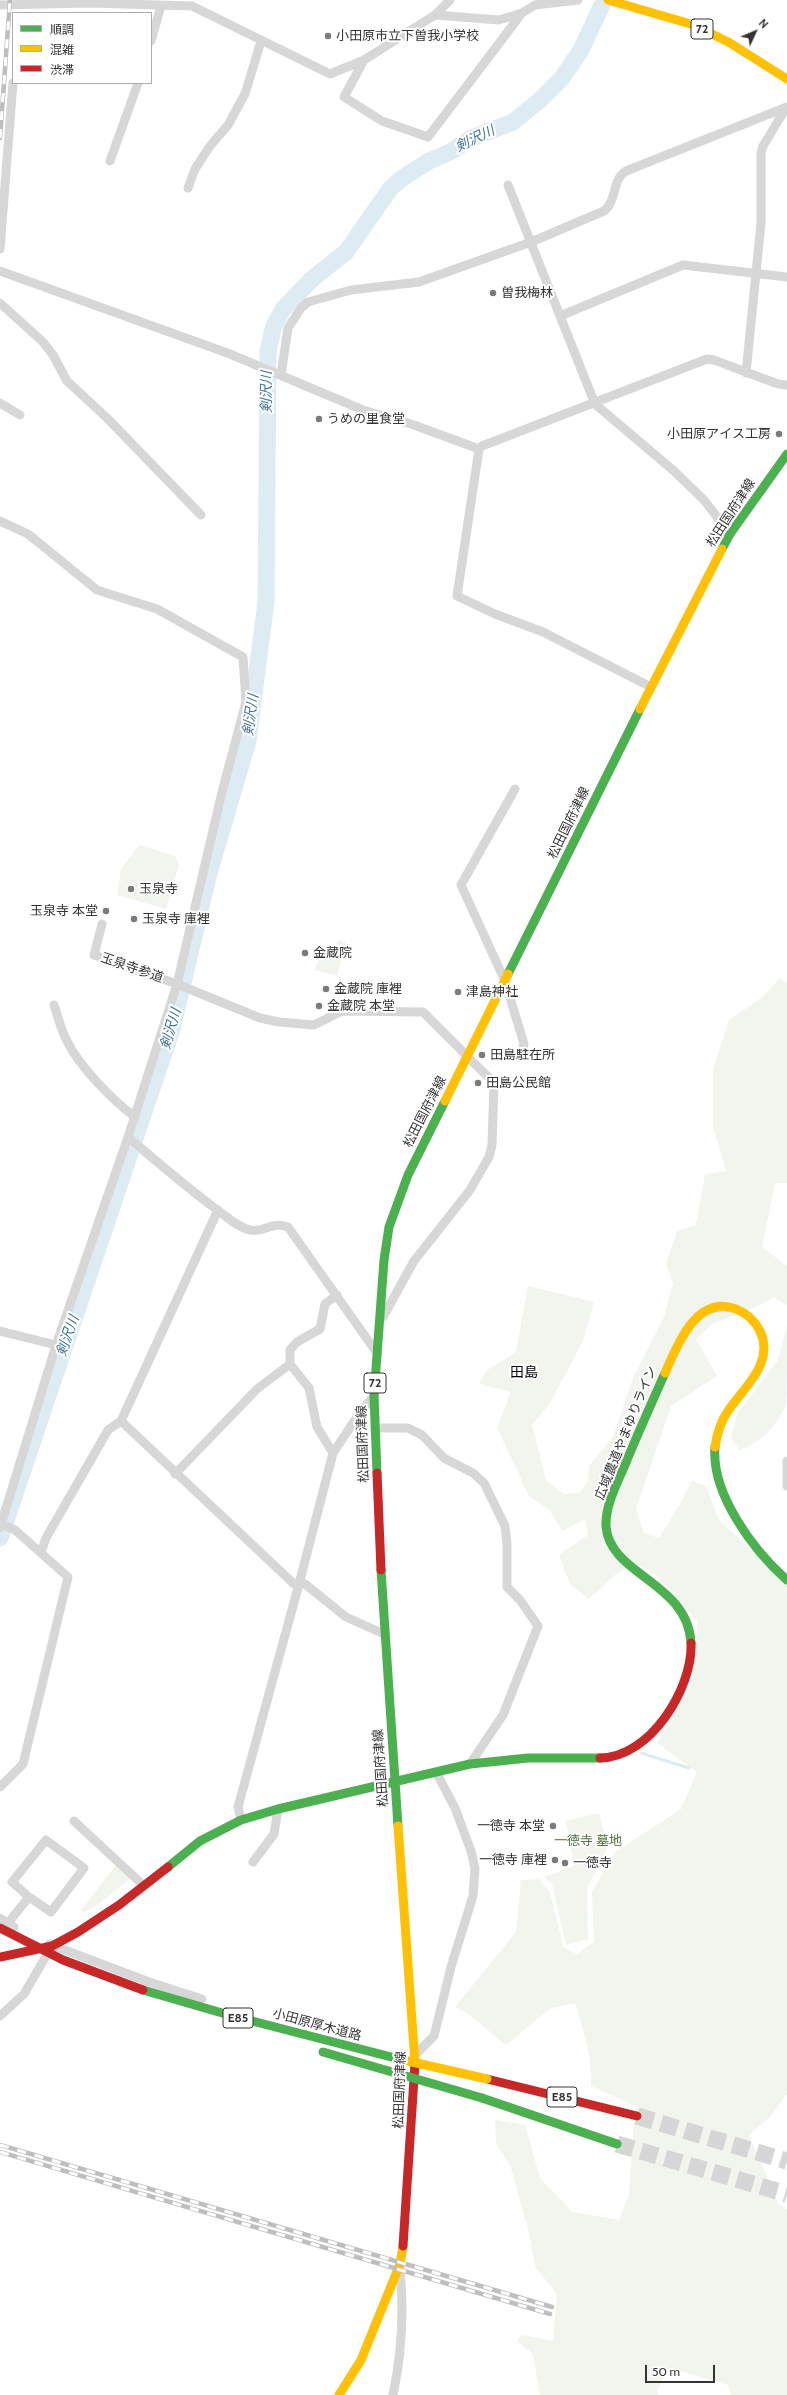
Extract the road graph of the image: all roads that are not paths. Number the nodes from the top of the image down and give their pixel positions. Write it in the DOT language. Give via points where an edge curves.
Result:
graph roads {
  1 [pos="450,0"];
  2 [pos="578,0"];
  3 [pos="608,0"];
  4 [pos="92,1"];
  5 [pos="0,5"];
  6 [pos="161,6"];
  7 [pos="18,9"];
  8 [pos="522,13"];
  9 [pos="435,15"];
  10 [pos="152,38"];
  11 [pos="261,41"];
  12 [pos="364,60"];
  13 [pos="787,79"];
  14 [pos="13,84"];
  15 [pos="138,84"];
  16 [pos="787,108"];
  17 [pos="110,161"];
  18 [pos="508,185"];
  19 [pos="188,188"];
  20 [pos="531,242"];
  21 [pos="0,249"];
  22 [pos="0,271"];
  23 [pos="756,274"];
  24 [pos="787,278"];
  25 [pos="0,303"];
  26 [pos="560,316"];
  27 [pos="746,373"];
  28 [pos="278,374"];
  29 [pos="787,385"];
  30 [pos="0,404"];
  31 [pos="595,404"];
  32 [pos="20,415"];
  33 [pos="479,449"];
  34 [pos="787,454"];
  35 [pos="201,515"];
  36 [pos="0,520"];
  37 [pos="730,534"];
  38 [pos="651,687"];
  39 [pos="515,789"];
  40 [pos="102,924"];
  41 [pos="505,981"];
  42 [pos="177,984"];
  43 [pos="54,1005"];
  44 [pos="521,1054"];
  45 [pos="467,1056"];
  46 [pos="135,1117"];
  47 [pos="128,1137"];
  48 [pos="218,1210"];
  49 [pos="337,1295"];
  50 [pos="378,1326"];
  51 [pos="0,1331"];
  52 [pos="56,1345"];
  53 [pos="377,1354"];
  54 [pos="290,1364"];
  55 [pos="374,1396"];
  56 [pos="121,1421"];
  57 [pos="375,1428"];
  58 [pos="332,1453"];
  59 [pos="787,1461"];
  60 [pos="175,1474"];
  61 [pos="787,1486"];
  62 [pos="2,1525"];
  63 [pos="41,1552"];
  64 [pos="787,1580"];
  65 [pos="299,1584"];
  66 [pos="384,1634"];
  67 [pos="470,1764"];
  68 [pos="436,1772"];
  69 [pos="395,1783"];
  70 [pos="0,1786"];
  71 [pos="278,1809"];
  72 [pos="241,1820"];
  73 [pos="74,1821"];
  74 [pos="252,1862"];
  75 [pos="143,1885"];
  76 [pos="29,1897"];
  77 [pos="0,1918"];
  78 [pos="8,1923"];
  79 [pos="0,1928"];
  80 [pos="7,1945"];
  81 [pos="52,1946"];
  82 [pos="0,1957"];
  83 [pos="54,1968"];
  84 [pos="0,2016"];
  85 [pos="316,2050"];
  86 [pos="415,2056"];
  87 [pos="637,2116"];
  88 [pos="617,2144"];
  89 [pos="400,2264"];
  90 [pos="339,2395"];
  91 [pos="393,2395"];
  1 -- 9 [label="street"];
  2 -- 8 [label="street" via="535,5"];
  3 -- 13 [label="main road, 72" via="694,25 725,40"];
  4 -- 6 [label="street"];
  4 -- 7 [label="street"];
  5 -- 7 [label="street"];
  6 -- 10 [label="street"];
  6 -- 11 [label="street" via="192,6"];
  8 -- 9 [label="street" via="499,20"];
  8 -- 12 [label="street" via="428,137 382,121 344,98"];
  9 -- 12 [label="street"];
  11 -- 12 [label="street" via="330,74"];
  11 -- 19 [label="street" via="245,94 228,125 195,169"];
  14 -- 21 [label="street"];
  15 -- 17 [label="street"];
  16 -- 20 [label="street" via="626,171 620,176 612,203 604,211"];
  16 -- 23 [label="street" via="761,154 762,209"];
  18 -- 20 [label="street"];
  20 -- 26 [label="street"];
  20 -- 28 [label="street" via="419,282 351,290 308,302 288,328"];
  22 -- 28 [label="street"];
  23 -- 24 [label="street"];
  23 -- 26 [label="street" via="683,265"];
  23 -- 27 [label="street"];
  25 -- 35 [label="street" via="43,342 67,381 107,418"];
  26 -- 31 [label="street"];
  27 -- 29 [label="street"];
  27 -- 31 [label="street" via="707,359"];
  28 -- 33 [label="street" via="363,410 414,425"];
  30 -- 32 [label="street"];
  31 -- 33 [label="street"];
  31 -- 37 [label="street" via="674,471 704,500"];
  33 -- 38 [label="street" via="457,596 543,632"];
  34 -- 37 [label="main road, 松田国府津線 / 72"];
  36 -- 42 [label="street" via="28,534 97,590 157,609 243,657 246,702"];
  37 -- 38 [label="main road, 松田国府津線 / 72"];
  38 -- 41 [label="main road, 松田国府津線 / 72"];
  39 -- 41 [label="street" via="461,885"];
  40 -- 42 [label="street, 玉泉寺参道" via="94,955"];
  41 -- 44 [label="street" via="524,1044"];
  41 -- 45 [label="main road, 松田国府津線 / 72"];
  42 -- 45 [label="street" via="260,1018 279,1022 314,1025 342,1012 424,1012"];
  42 -- 46 [label="street"];
  43 -- 46 [label="street" via="67,1041 85,1067 124,1109"];
  45 -- 50 [label="main road, 松田国府津線 / 72" via="398,1198 389,1228"];
  45 -- 50 [label="street" via="494,1083 492,1145 489,1157 470,1190 414,1261"];
  46 -- 47 [label="street"];
  47 -- 48 [label="street" via="182,1184"];
  47 -- 52 [label="street"];
  48 -- 49 [label="street" via="249,1230 260,1230 277,1224 288,1227"];
  48 -- 56 [label="street"];
  49 -- 53 [label="street"];
  49 -- 54 [label="street" via="325,1304 320,1329 297,1342 290,1350"];
  50 -- 53 [label="main road, 松田国府津線 / 72"];
  51 -- 52 [label="street"];
  52 -- 62 [label="street"];
  53 -- 55 [label="main road, 松田国府津線 / 72"];
  54 -- 58 [label="street" via="309,1388 317,1427"];
  54 -- 60 [label="street" via="257,1389"];
  55 -- 57 [label="main road, 松田国府津線 / 72"];
  55 -- 58 [label="street"];
  56 -- 60 [label="street"];
  56 -- 63 [label="street" via="108,1430 46,1538"];
  57 -- 66 [label="main road, 松田国府津線 / 72"];
  57 -- 67 [label="street" via="408,1428 422,1435 444,1458 473,1473 484,1483 505,1526 507,1587 520,1600 538,1626 503,1714"];
  58 -- 65 [label="street"];
  59 -- 61 [label="street"];
  60 -- 65 [label="street" via="294,1584"];
  62 -- 63 [label="street" via="15,1530"];
  63 -- 70 [label="street" via="68,1577 23,1764"];
  64 -- 67 [label="main road, 広域農道やまゆりライン" via="764,1558 735,1516 720,1488 714,1462 714,1449 723,1418 760,1367 764,1344 752,1319 738,1310 712,1308 698,1316 682,1333 613,1495 606,1525 612,1546 633,1570 681,1609 688,1624 691,1638 690,1655 686,1673 672,1705 661,1724 643,1742 617,1756 528,1758"];
  65 -- 66 [label="street" via="305,1584 346,1617"];
  65 -- 72 [label="street" via="238,1807"];
  66 -- 69 [label="main road, 松田国府津線 / 72"];
  67 -- 68 [label="main road, 広域農道やまゆりライン"];
  68 -- 69 [label="main road, 広域農道やまゆりライン"];
  68 -- 86 [label="street" via="455,1808 471,1851 475,1868 473,1896 451,1967 434,2036"];
  69 -- 71 [label="main road, 広域農道やまゆりライン"];
  69 -- 86 [label="main road, 松田国府津線 / 72"];
  71 -- 72 [label="main road, 広域農道やまゆりライン"];
  71 -- 74 [label="street" via="274,1834"];
  72 -- 75 [label="main road, 広域農道やまゆりライン" via="200,1841"];
  73 -- 75 [label="street"];
  75 -- 81 [label="main road, 広域農道やまゆりライン" via="100,1918"];
  76 -- 76 [label="street" via="12,1882 46,1840 84,1868 51,1912"];
  76 -- 78 [label="street"];
  77 -- 78 [label="street"];
  78 -- 81 [label="street"];
  79 -- 87 [label="main road, 小田原厚木道路 / E85, bridge" via="66,1962 126,1985 194,2006 401,2060"];
  80 -- 83 [label="main road"];
  81 -- 82 [label="main road, 広域農道やまゆりライン"];
  81 -- 84 [label="street" via="24,1994"];
  81 -- 86 [label="street" via="195,1997"];
  85 -- 88 [label="main road, 小田原厚木道路 / E85, bridge" via="482,2098"];
  86 -- 89 [label="main road, 松田国府津線 / 72" via="406,2222"];
  89 -- 90 [label="main road, 松田国府津線 / 72" via="361,2360"];
  89 -- 91 [label="street" via="403,2300 399,2370"];
}
